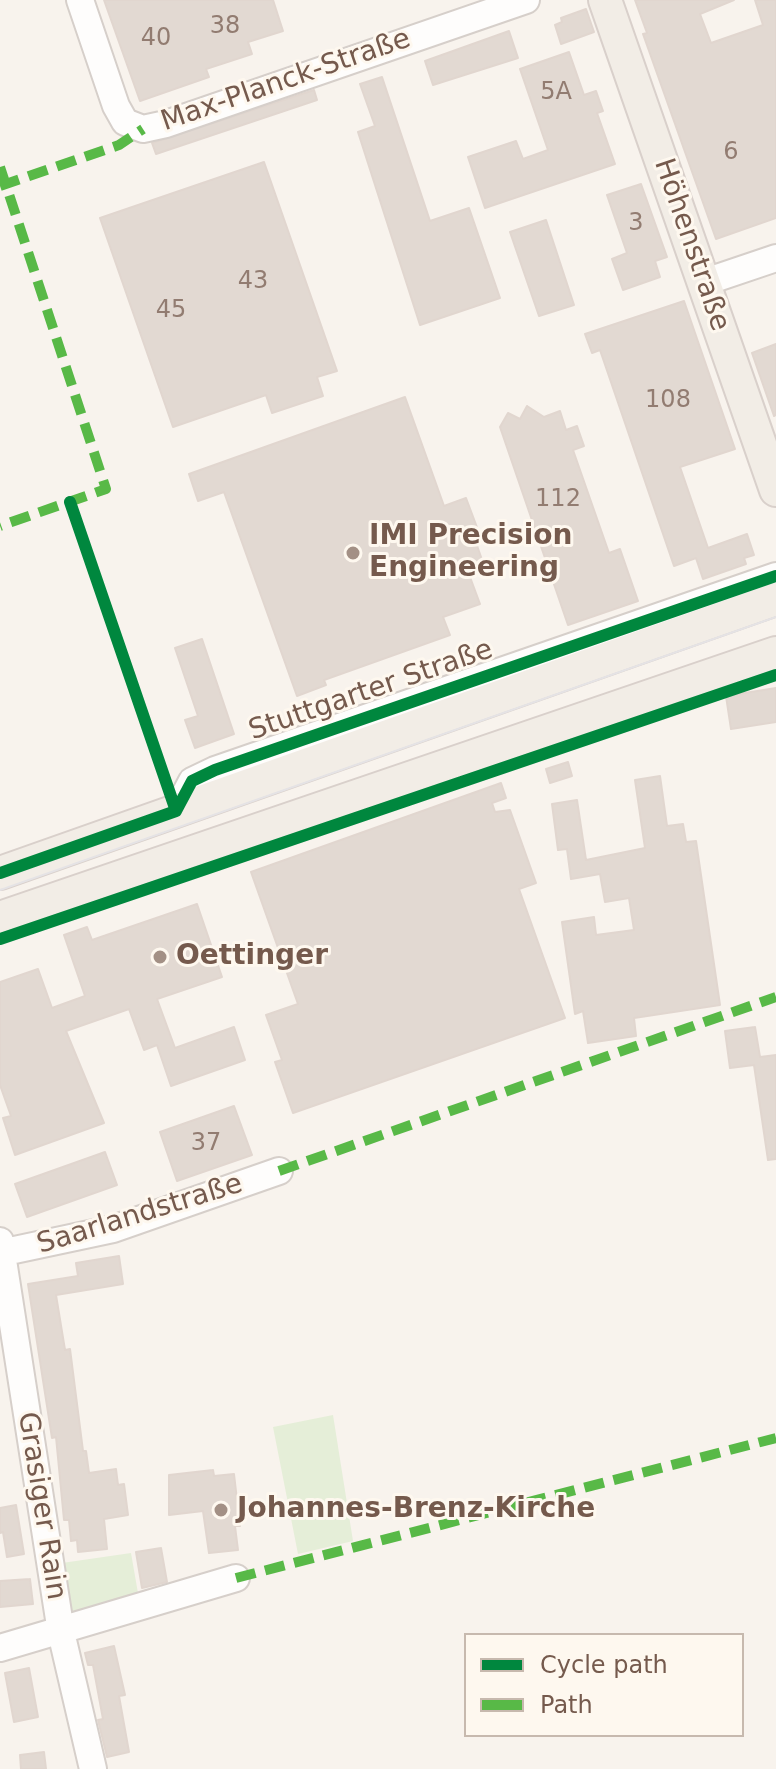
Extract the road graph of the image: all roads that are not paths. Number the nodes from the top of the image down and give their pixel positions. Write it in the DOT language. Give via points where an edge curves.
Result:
graph roads {
  1 [pos="80,0"];
  2 [pos="526,0"];
  3 [pos="605,0"];
  4 [pos="776,258"];
  5 [pos="705,282"];
  6 [pos="776,490"];
  7 [pos="776,576"];
  8 [pos="776,599"];
  9 [pos="770,650"];
  10 [pos="176,811"];
  11 [pos="0,873"];
  12 [pos="0,918"];
  13 [pos="279,1171"];
  14 [pos="0,1249"];
  15 [pos="236,1578"];
  16 [pos="61,1632"];
  17 [pos="0,1648"];
  18 [pos="93,1769"];
  1 -- 2 [label="street, Max-Planck-Straße" via="116,106 125,122 143,129"];
  3 -- 5 [label="main road, Höhenstraße"];
  4 -- 5 [label="street"];
  5 -- 6 [label="main road, Höhenstraße"];
  7 -- 10 [label="street, Stuttgarter Straße" via="215,770 192,781"];
  8 -- 10 [label="main road, Stuttgarter Straße"];
  9 -- 12 [label="main road"];
  10 -- 11 [label="main road, Stuttgarter Straße"];
  13 -- 14 [label="street, Saarlandstraße" via="113,1229"];
  14 -- 16 [label="street, Grasiger Rain"];
  15 -- 16 [label="street"];
  16 -- 17 [label="street"];
  16 -- 18 [label="street, Grasiger Rain"];
}
